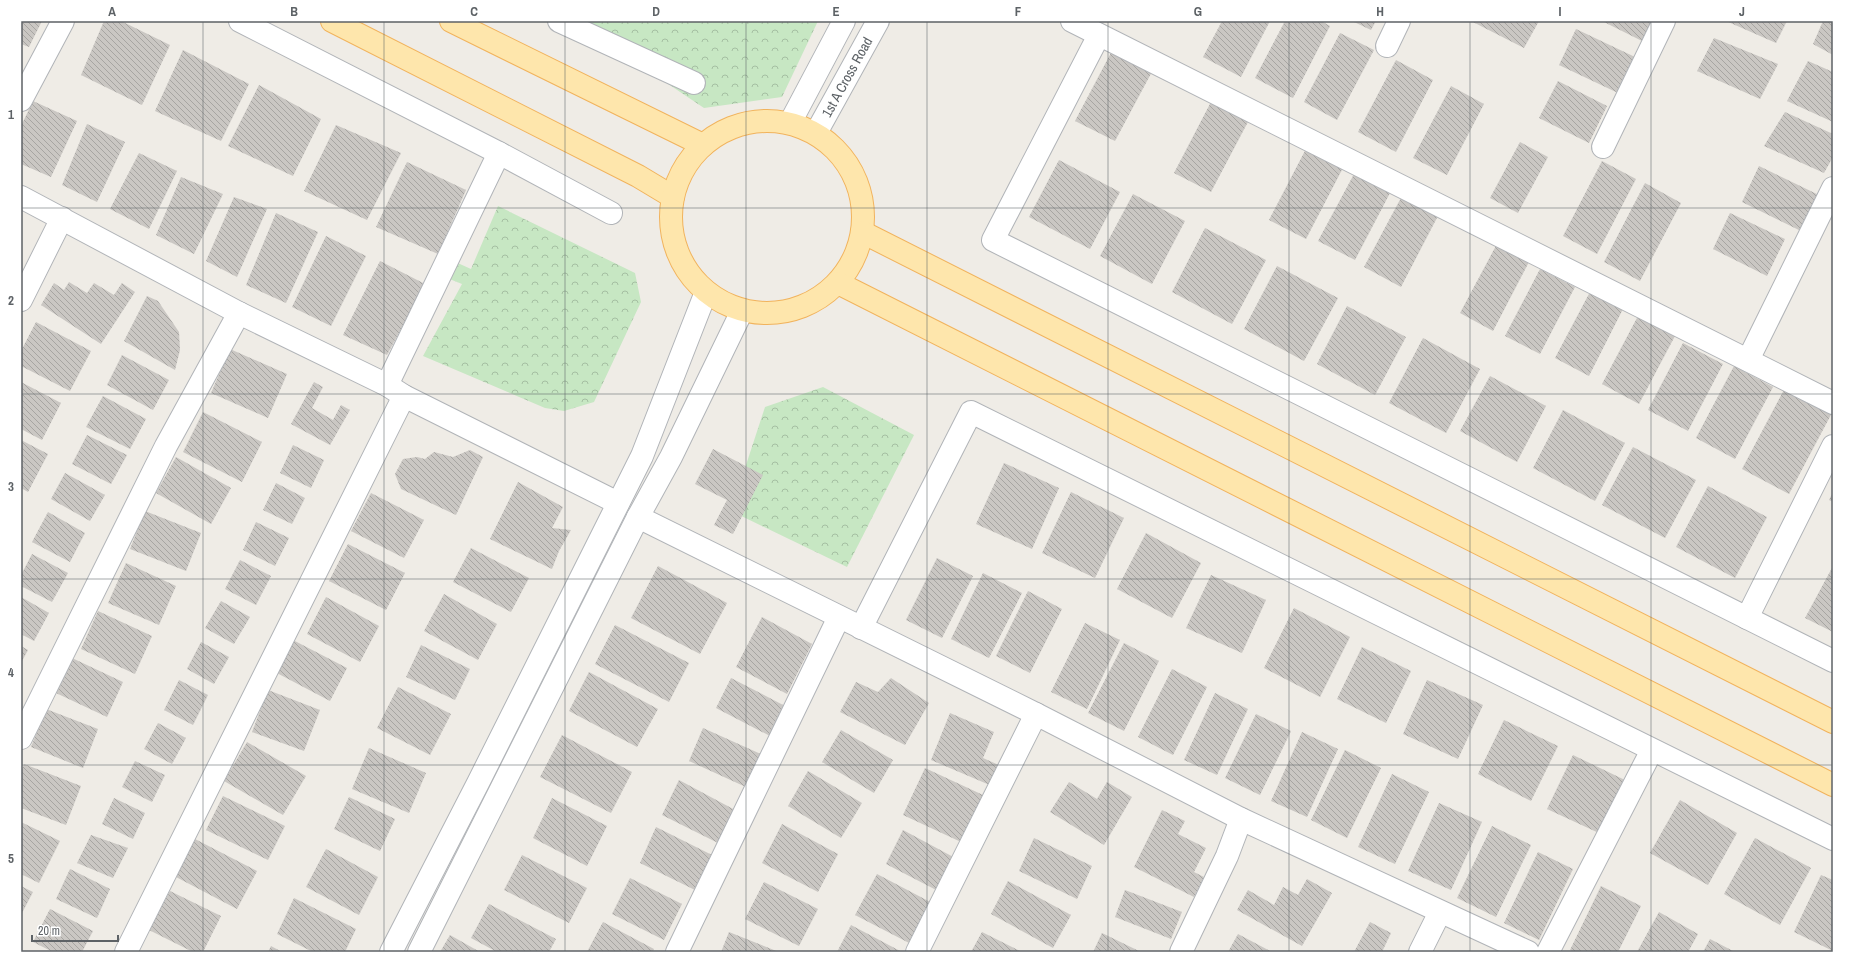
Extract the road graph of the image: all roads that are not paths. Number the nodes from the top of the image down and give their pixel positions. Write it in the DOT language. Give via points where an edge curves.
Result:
graph roads {
  1 [pos="63,21"];
  2 [pos="240,21"];
  3 [pos="332,21"];
  4 [pos="451,21"];
  5 [pos="559,21"];
  6 [pos="844,21"];
  7 [pos="878,21"];
  8 [pos="1072,21"];
  9 [pos="1399,21"];
  10 [pos="1664,21"];
  11 [pos="1099,34"];
  12 [pos="1387,46"];
  13 [pos="694,83"];
  14 [pos="21,100"];
  15 [pos="790,123"];
  16 [pos="816,133"];
  17 [pos="703,145"];
  18 [pos="1603,147"];
  19 [pos="499,153"];
  20 [pos="1833,188"];
  21 [pos="21,197"];
  22 [pos="673,197"];
  23 [pos="611,213"];
  24 [pos="62,218"];
  25 [pos="862,232"];
  26 [pos="838,284"];
  27 [pos="706,292"];
  28 [pos="21,300"];
  29 [pos="742,311"];
  30 [pos="239,313"];
  31 [pos="1748,360"];
  32 [pos="395,390"];
  33 [pos="1833,403"];
  34 [pos="1833,446"];
  35 [pos="618,502"];
  36 [pos="638,517"];
  37 [pos="839,617"];
  38 [pos="561,618"];
  39 [pos="1747,618"];
  40 [pos="861,628"];
  41 [pos="581,630"];
  42 [pos="1833,662"];
  43 [pos="1036,714"];
  44 [pos="1833,722"];
  45 [pos="21,738"];
  46 [pos="1652,750"];
  47 [pos="1833,785"];
  48 [pos="1241,819"];
  49 [pos="1833,839"];
  50 [pos="1440,912"];
  51 [pos="126,952"];
  52 [pos="391,952"];
  53 [pos="419,952"];
  54 [pos="677,952"];
  55 [pos="917,952"];
  56 [pos="1181,952"];
  57 [pos="1420,952"];
  58 [pos="1528,952"];
  59 [pos="1548,952"];
  1 -- 14 [label="street"];
  2 -- 19 [label="street"];
  3 -- 22 [label="main road" via="638,176"];
  4 -- 17 [label="main road"];
  5 -- 13 [label="street"];
  6 -- 15 [label="street, 1st A Cross Road"];
  7 -- 16 [label="street, 1st A Cross Road"];
  8 -- 11 [label="street"];
  9 -- 12 [label="street"];
  10 -- 18 [label="street"];
  11 -- 31 [label="street"];
  11 -- 39 [label="street" via="993,240"];
  15 -- 16 [label="main road"];
  15 -- 17 [label="main road" via="764,120 732,127"];
  16 -- 25 [label="main road" via="836,150 855,178 864,210"];
  17 -- 22 [label="main road" via="686,166"];
  19 -- 23 [label="street"];
  19 -- 32 [label="street"];
  20 -- 31 [label="street"];
  21 -- 24 [label="street"];
  22 -- 27 [label="main road" via="671,227 680,260"];
  24 -- 28 [label="street"];
  24 -- 30 [label="street"];
  25 -- 26 [label="main road" via="854,260"];
  25 -- 44 [label="main road"];
  26 -- 29 [label="main road" via="824,296 794,310 761,314"];
  26 -- 47 [label="main road"];
  27 -- 29 [label="main road" via="727,306"];
  27 -- 35 [label="street" via="642,456"];
  29 -- 36 [label="street" via="671,457"];
  30 -- 32 [label="street"];
  30 -- 45 [label="street" via="166,446"];
  31 -- 33 [label="street"];
  32 -- 35 [label="street"];
  32 -- 51 [label="street"];
  34 -- 39 [label="street"];
  35 -- 38 [label="street"];
  36 -- 37 [label="street"];
  36 -- 41 [label="street"];
  37 -- 40 [label="street"];
  37 -- 54 [label="street"];
  38 -- 41 [label="street"];
  38 -- 52 [label="street"];
  39 -- 42 [label="street"];
  40 -- 43 [label="street"];
  40 -- 46 [label="street" via="971,412"];
  41 -- 53 [label="street"];
  43 -- 48 [label="street"];
  43 -- 55 [label="street"];
  46 -- 49 [label="street"];
  46 -- 59 [label="street"];
  48 -- 50 [label="street"];
  48 -- 56 [label="street" via="1227,856"];
  50 -- 57 [label="street"];
  50 -- 58 [label="street"];
}
